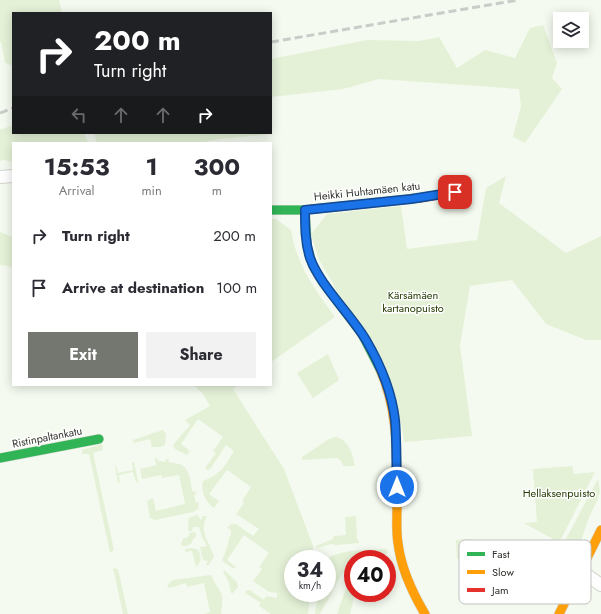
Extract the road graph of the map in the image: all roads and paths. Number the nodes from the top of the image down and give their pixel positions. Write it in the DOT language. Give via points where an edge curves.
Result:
graph roads {
  1 [pos="12,176"];
  2 [pos="0,177"];
  3 [pos="455,192"];
  4 [pos="272,210"];
  5 [pos="305,210"];
  6 [pos="99,439"];
  7 [pos="0,458"];
  8 [pos="601,530"];
  9 [pos="591,549"];
  10 [pos="591,578"];
  11 [pos="601,585"];
  12 [pos="564,604"];
  13 [pos="425,614"];
  14 [pos="559,614"];
  1 -- 2 [label="street"];
  3 -- 5 [label="street, Heikki Huhtamäen katu"];
  4 -- 5 [label="street, Heikki Huhtamäen katu"];
  5 -- 13 [label="street" via="307,248 315,269 366,340 391,398 396,437 398,548 410,587"];
  6 -- 7 [label="street, Ristinpaltankatu"];
  8 -- 9 [label="street"];
  10 -- 11 [label="street"];
  12 -- 14 [label="street"];
}
